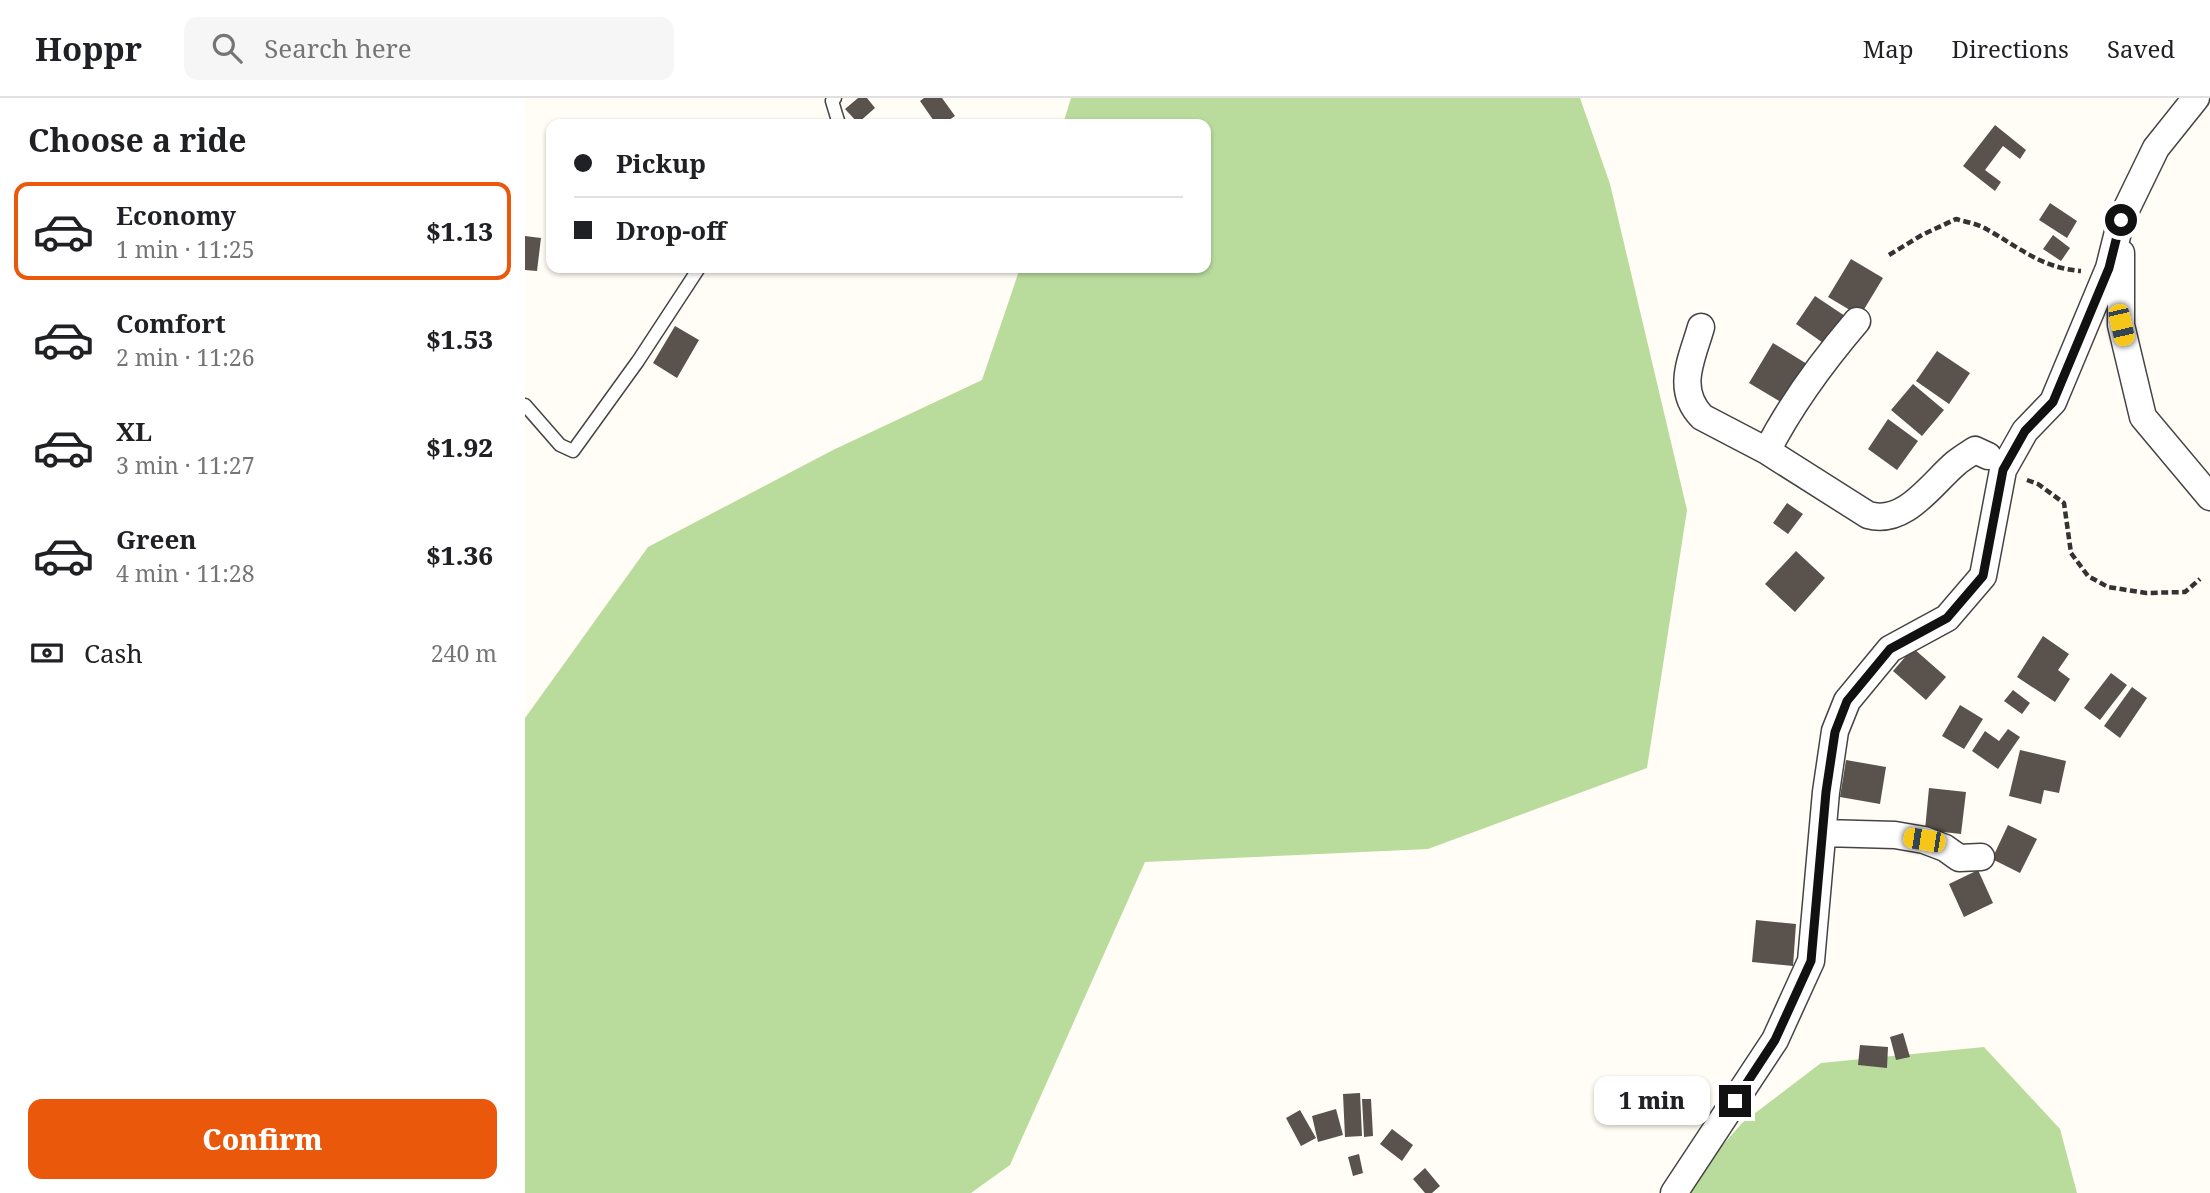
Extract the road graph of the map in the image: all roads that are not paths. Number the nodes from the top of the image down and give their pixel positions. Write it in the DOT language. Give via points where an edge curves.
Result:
graph roads {
  1 [pos="835,98"];
  2 [pos="2196,98"];
  3 [pos="837,119"];
  4 [pos="2121,220"];
  5 [pos="696,273"];
  6 [pos="1857,321"];
  7 [pos="1701,327"];
  8 [pos="525,405"];
  9 [pos="1767,451"];
  10 [pos="1996,463"];
  11 [pos="2210,497"];
  12 [pos="1822,834"];
  13 [pos="1981,858"];
  14 [pos="1674,1193"];
  1 -- 3 [label="lane"];
  2 -- 4 [label="street" via="2155,148"];
  4 -- 10 [label="street" via="2109,268 2053,402"];
  4 -- 11 [label="street" via="2121,325 2143,417"];
  5 -- 8 [label="lane" via="573,451 560,445"];
  6 -- 9 [label="street" via="1824,359"];
  7 -- 9 [label="street" via="1685,383 1694,410"];
  9 -- 10 [label="street" via="1878,518 1889,517 1923,498 1975,450"];
  10 -- 12 [label="street" via="1983,576 1947,618 1890,649 1847,701 1835,732"];
  12 -- 13 [label="street" via="1895,835 1924,840 1959,858"];
  12 -- 14 [label="street" via="1811,961 1775,1040"];
}
